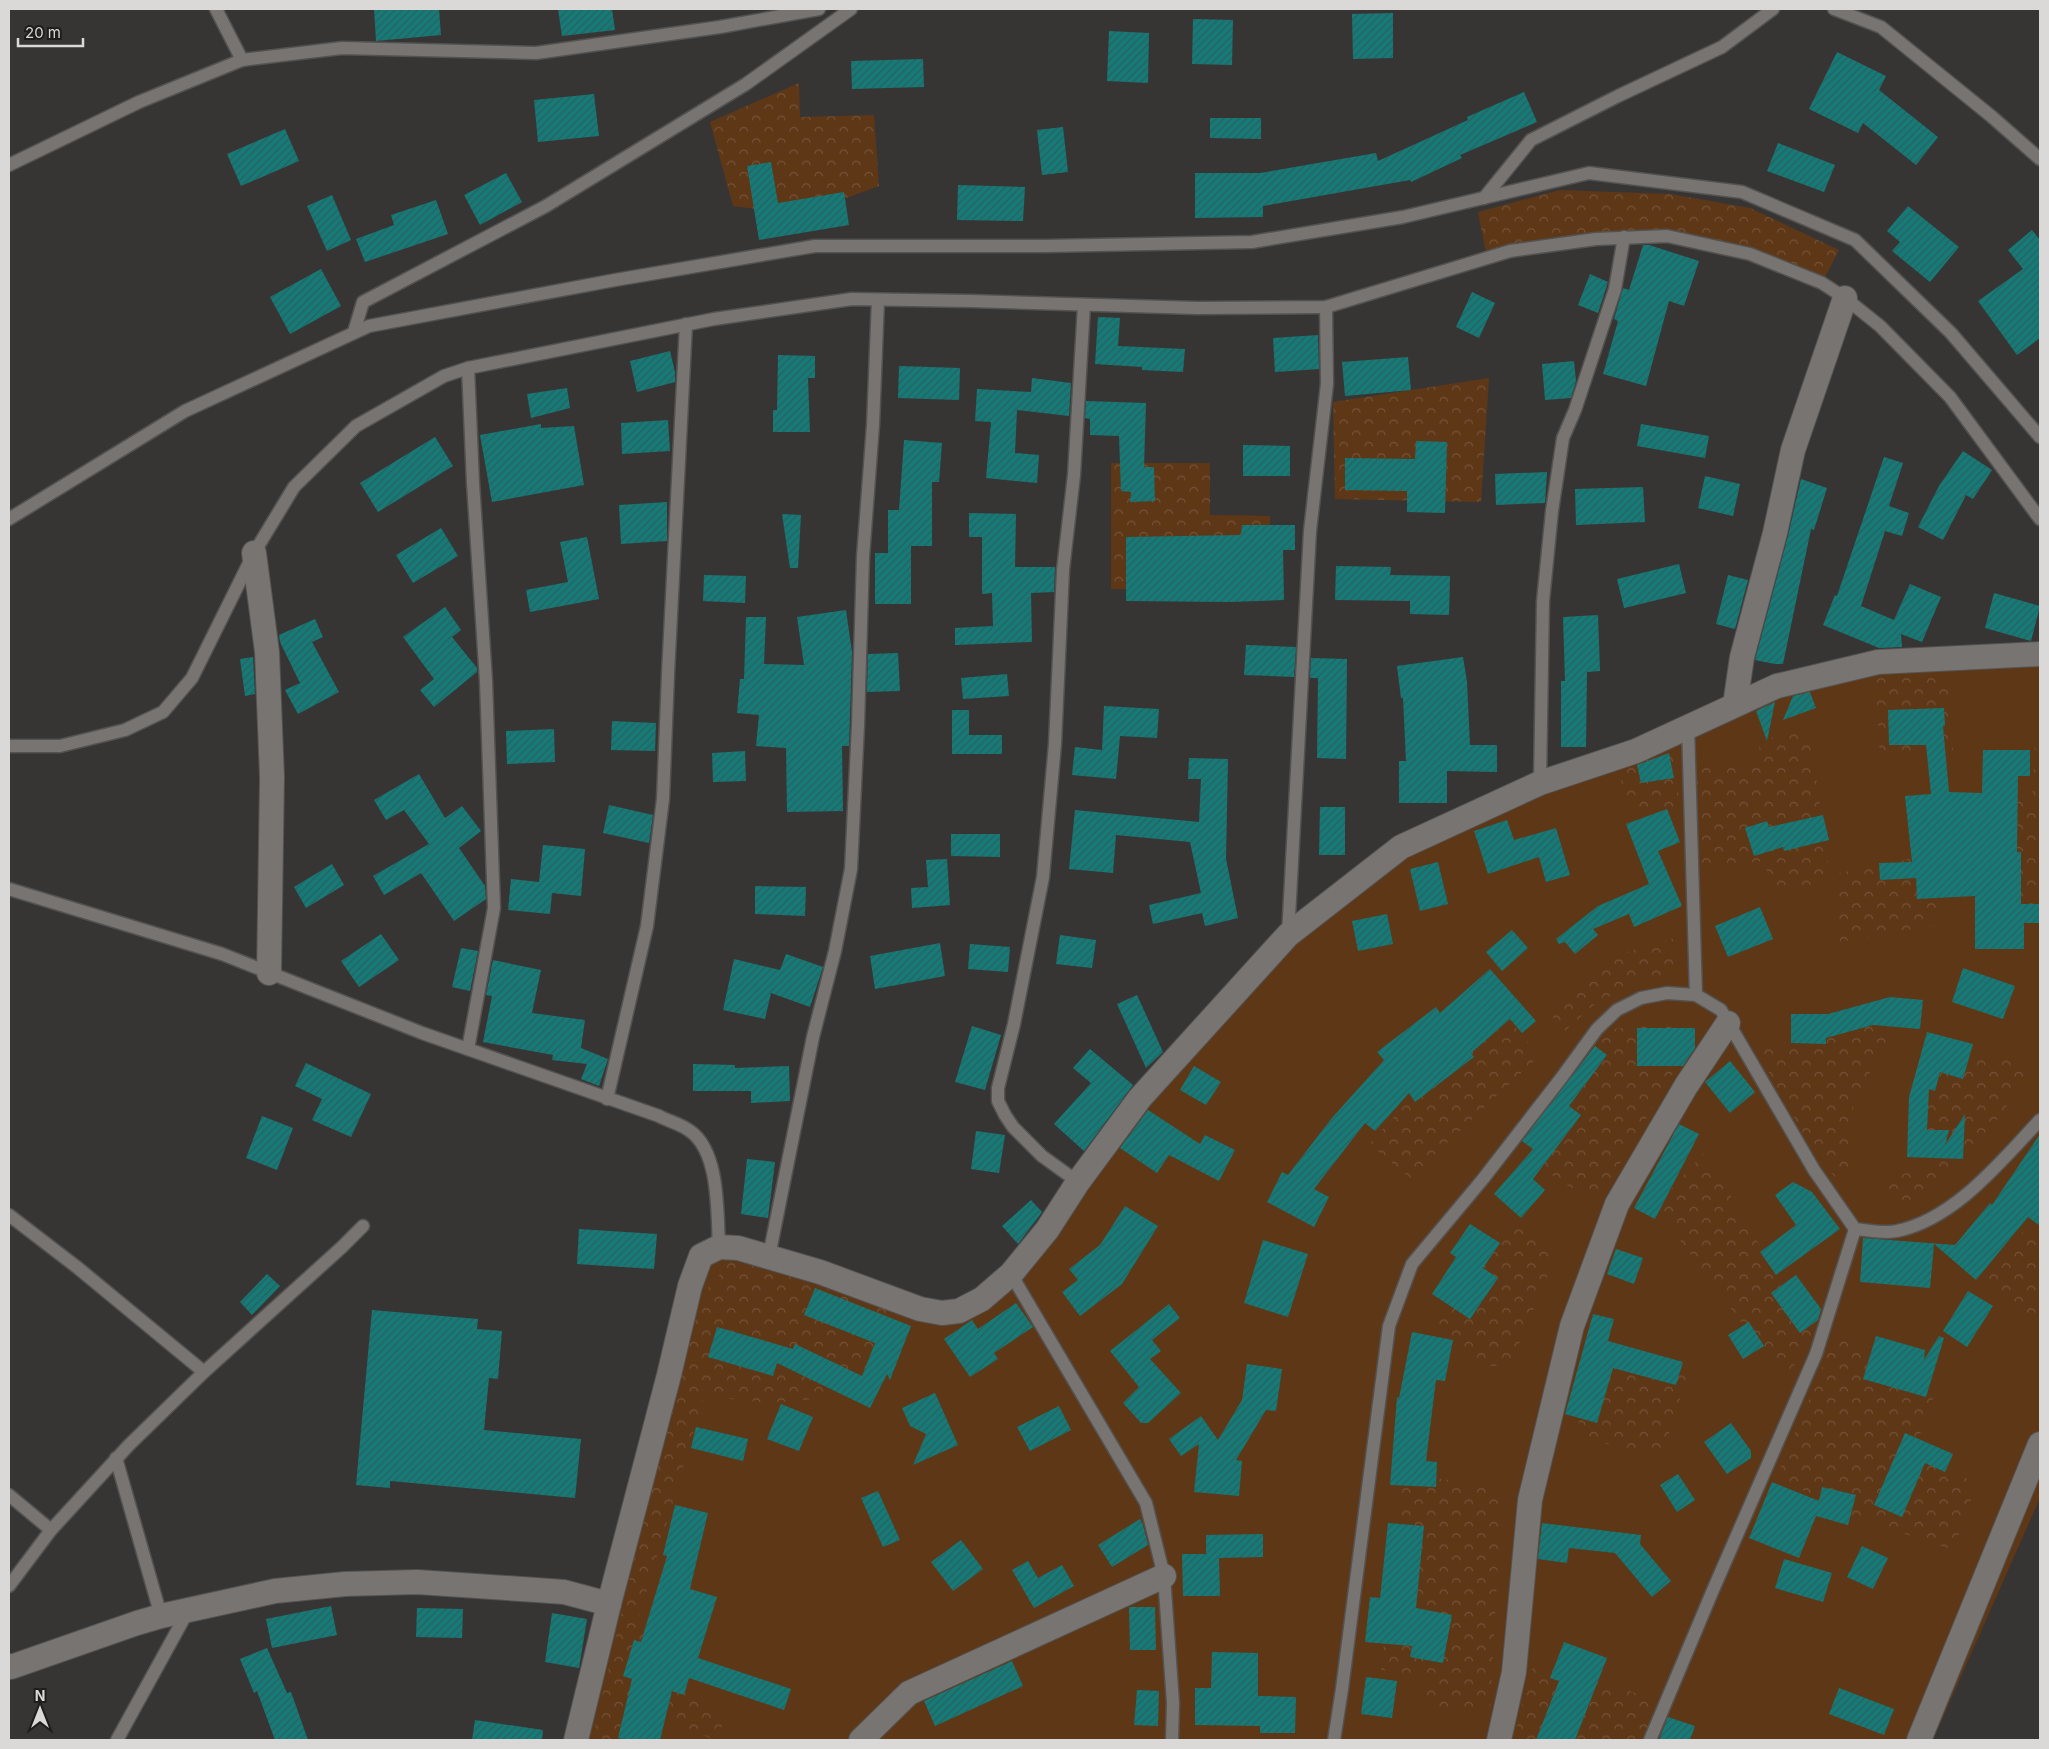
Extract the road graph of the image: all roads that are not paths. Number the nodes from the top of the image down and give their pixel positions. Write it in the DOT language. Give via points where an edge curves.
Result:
graph roads {
  1 [pos="216,9"];
  2 [pos="819,9"];
  3 [pos="851,9"];
  4 [pos="1773,9"];
  5 [pos="1834,9"];
  6 [pos="242,60"];
  7 [pos="2040,159"];
  8 [pos="9,165"];
  9 [pos="1484,198"];
  10 [pos="1624,237"];
  11 [pos="1846,298"];
  12 [pos="878,300"];
  13 [pos="1084,305"];
  14 [pos="1326,307"];
  15 [pos="686,324"];
  16 [pos="354,332"];
  17 [pos="468,368"];
  18 [pos="2040,437"];
  19 [pos="2040,519"];
  20 [pos="9,520"];
  21 [pos="254,553"];
  22 [pos="2040,654"];
  23 [pos="1735,705"];
  24 [pos="1688,727"];
  25 [pos="9,746"];
  26 [pos="1540,784"];
  27 [pos="9,889"];
  28 [pos="1288,935"];
  29 [pos="269,973"];
  30 [pos="1696,995"];
  31 [pos="1728,1023"];
  32 [pos="468,1049"];
  33 [pos="607,1099"];
  34 [pos="2040,1120"];
  35 [pos="1078,1182"];
  36 [pos="9,1215"];
  37 [pos="363,1226"];
  38 [pos="1856,1230"];
  39 [pos="720,1247"];
  40 [pos="769,1256"];
  41 [pos="1011,1274"];
  42 [pos="204,1372"];
  43 [pos="2040,1444"];
  44 [pos="116,1458"];
  45 [pos="9,1495"];
  46 [pos="51,1530"];
  47 [pos="1164,1576"];
  48 [pos="9,1586"];
  49 [pos="609,1604"];
  50 [pos="188,1611"];
  51 [pos="161,1616"];
  52 [pos="10,1667"];
  53 [pos="117,1740"];
  54 [pos="576,1740"];
  55 [pos="861,1740"];
  56 [pos="1172,1740"];
  57 [pos="1334,1740"];
  58 [pos="1499,1740"];
  59 [pos="1650,1740"];
  60 [pos="1919,1740"];
  1 -- 6 [label="lane"];
  2 -- 6 [label="lane" via="720,28 536,52 342,48"];
  3 -- 16 [label="lane" via="746,84 546,206 362,302"];
  4 -- 9 [label="lane" via="1722,47 1531,140"];
  5 -- 7 [label="lane" via="1881,28"];
  6 -- 8 [label="lane" via="139,102"];
  9 -- 16 [label="lane" via="1403,218 1252,242 815,246 615,280 369,326"];
  9 -- 18 [label="lane" via="1589,173 1742,192 1855,240 1951,333"];
  10 -- 11 [label="lane" via="1667,236 1750,254 1822,283"];
  10 -- 14 [label="lane" via="1510,251"];
  10 -- 26 [label="lane" via="1615,289 1563,438 1543,601"];
  11 -- 19 [label="lane" via="1880,326 1950,397"];
  11 -- 23 [label="street" via="1793,450 1742,657"];
  12 -- 13 [label="lane"];
  12 -- 15 [label="lane" via="852,299"];
  12 -- 40 [label="lane" via="863,557 851,869"];
  13 -- 14 [label="lane"];
  13 -- 35 [label="lane" via="1043,877 998,1088 998,1102 1013,1126 1042,1156"];
  14 -- 28 [label="lane" via="1327,384 1310,531"];
  15 -- 17 [label="lane"];
  15 -- 33 [label="lane" via="663,799 647,926"];
  16 -- 20 [label="lane" via="185,411"];
  17 -- 21 [label="lane" via="444,376 356,426 294,486"];
  17 -- 32 [label="lane" via="486,680 494,908"];
  21 -- 25 [label="lane" via="192,678 163,712 125,730 60,746"];
  21 -- 29 [label="street" via="268,652 272,767"];
  22 -- 23 [label="street" via="1878,662 1777,686"];
  23 -- 24 [label="street"];
  24 -- 26 [label="street" via="1636,750"];
  24 -- 30 [label="lane"];
  26 -- 28 [label="street" via="1401,847"];
  27 -- 29 [label="lane" via="222,954"];
  28 -- 35 [label="street" via="1140,1098"];
  29 -- 32 [label="lane"];
  30 -- 31 [label="lane" via="1721,1010"];
  30 -- 57 [label="lane" via="1667,994 1641,998 1617,1010 1597,1029 1483,1179 1412,1264 1389,1326"];
  31 -- 38 [label="lane" via="1814,1170"];
  31 -- 58 [label="street" via="1686,1086 1617,1204 1572,1326 1530,1500 1514,1672"];
  32 -- 33 [label="lane"];
  33 -- 39 [label="lane" via="690,1130 702,1144 710,1161"];
  34 -- 38 [label="lane" via="1954,1205 1924,1223 1896,1232"];
  35 -- 41 [label="street" via="1047,1230"];
  36 -- 42 [label="lane"];
  37 -- 42 [label="lane"];
  38 -- 59 [label="lane" via="1816,1354"];
  39 -- 40 [label="street"];
  39 -- 49 [label="street" via="701,1256 690,1286"];
  40 -- 41 [label="street" via="942,1313 959,1311 982,1299"];
  41 -- 47 [label="lane" via="1146,1503"];
  42 -- 44 [label="lane"];
  43 -- 60 [label="street"];
  44 -- 46 [label="lane"];
  44 -- 51 [label="lane"];
  45 -- 46 [label="lane"];
  46 -- 48 [label="lane"];
  47 -- 55 [label="street" via="909,1692"];
  47 -- 56 [label="lane" via="1173,1703"];
  49 -- 50 [label="street" via="564,1592 418,1582 345,1584 275,1591"];
  49 -- 54 [label="street"];
  50 -- 51 [label="street"];
  50 -- 53 [label="lane"];
  51 -- 52 [label="street"];
}
